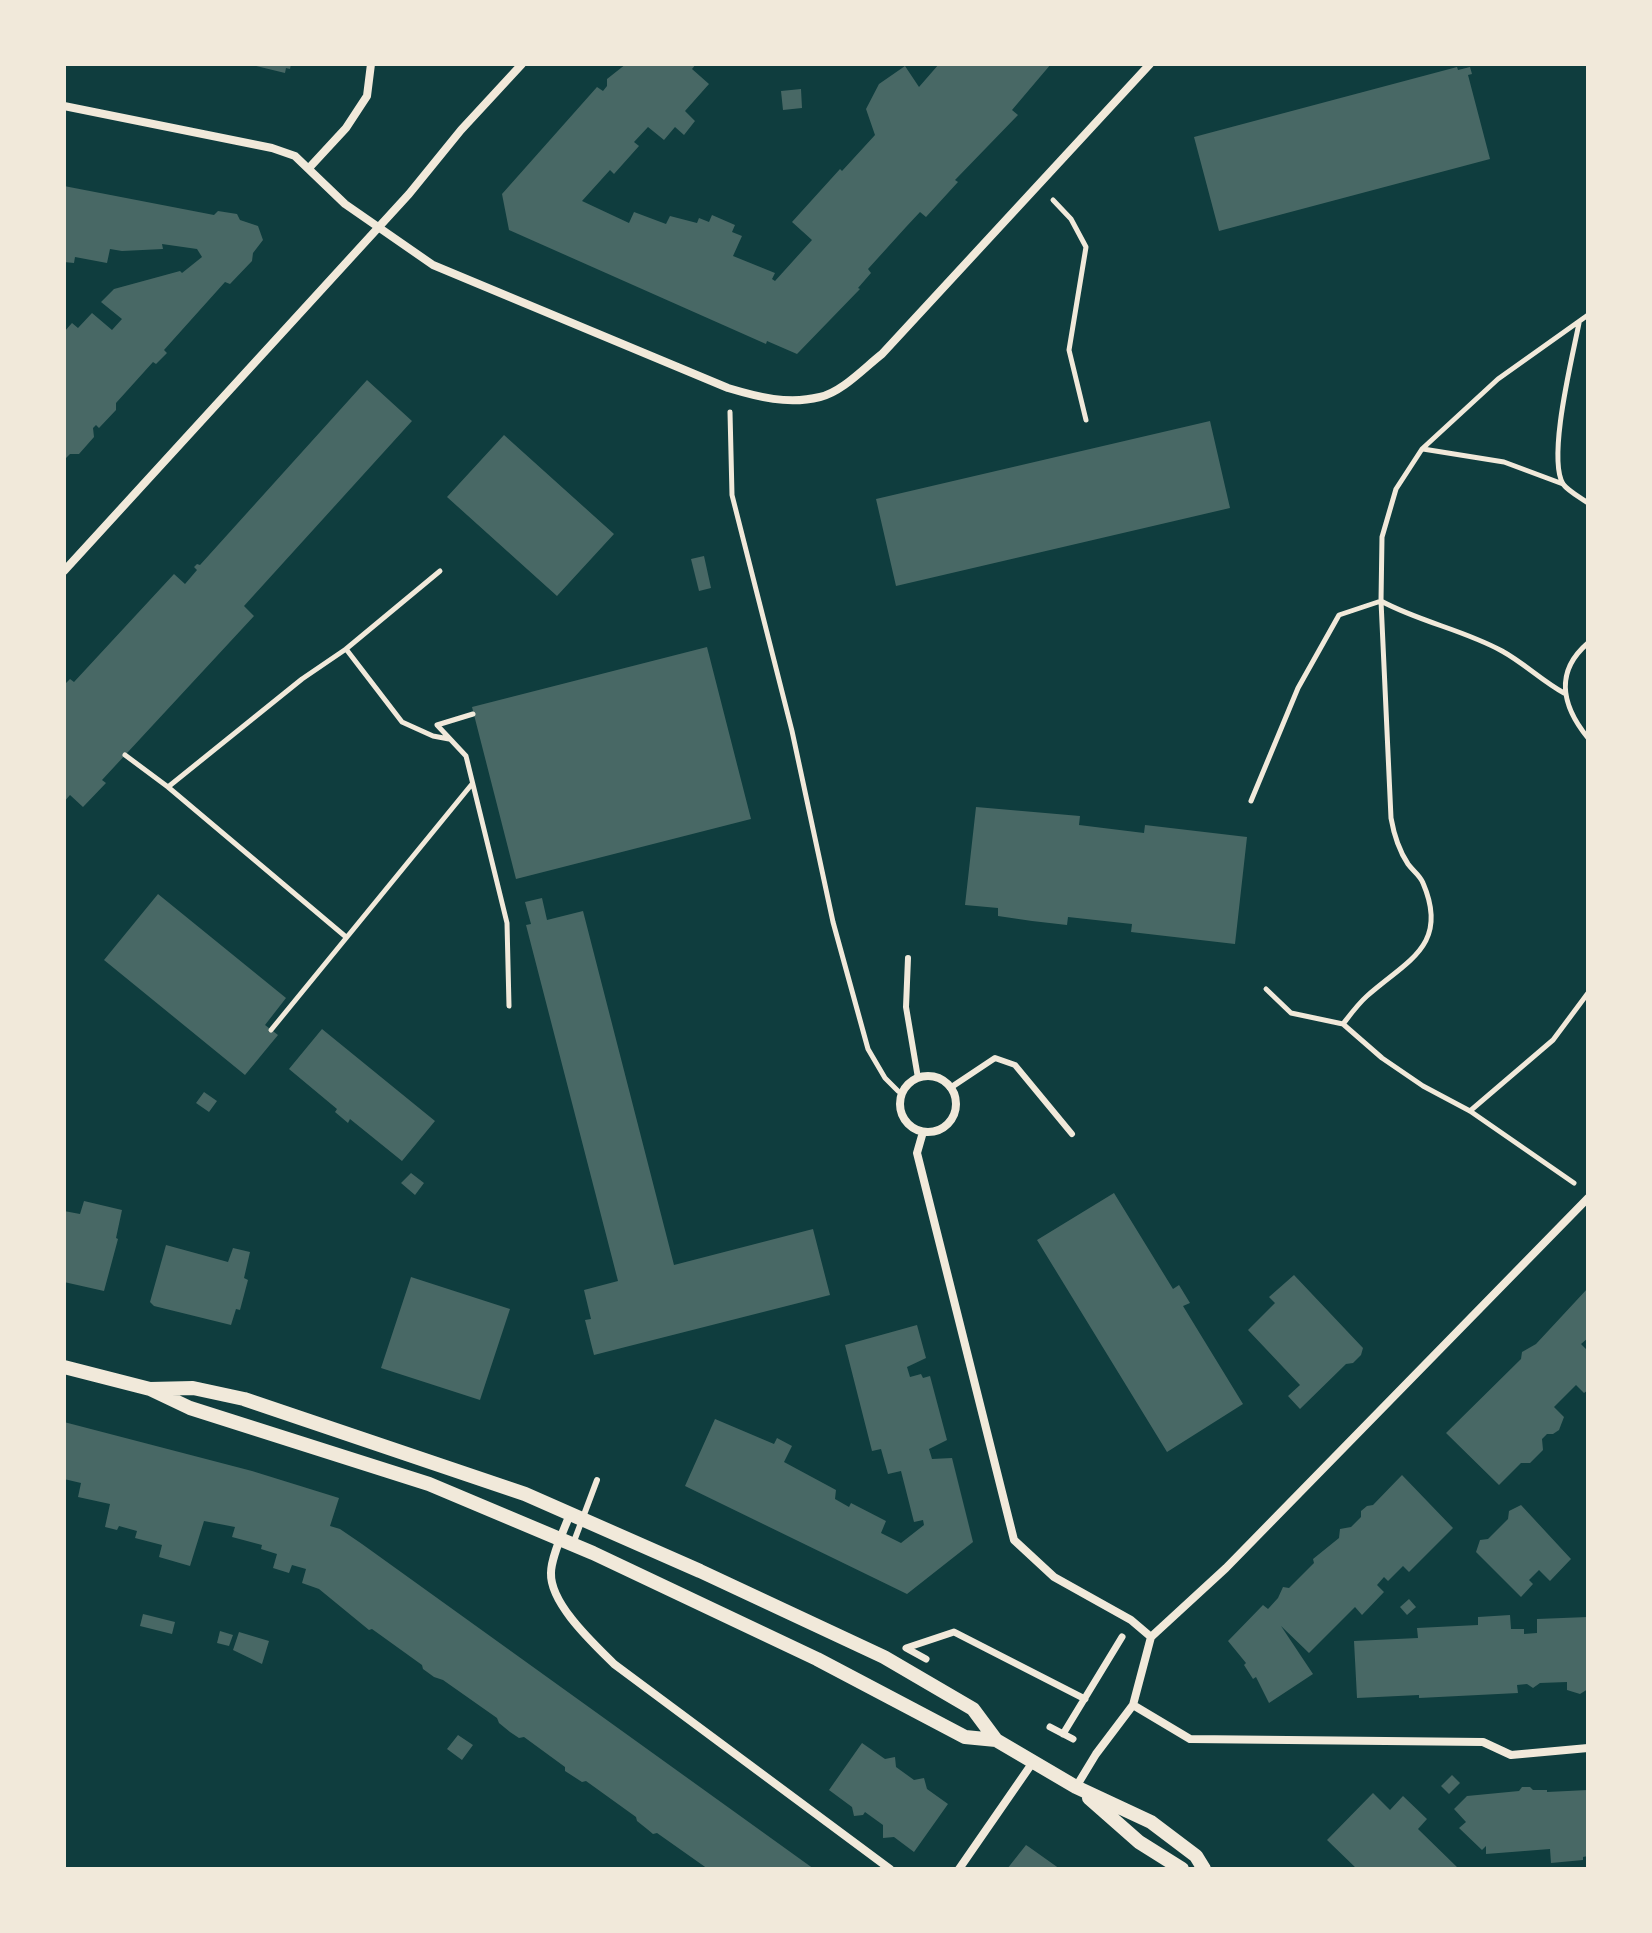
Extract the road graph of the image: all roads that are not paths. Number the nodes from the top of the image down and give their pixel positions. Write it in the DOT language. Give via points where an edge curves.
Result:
graph roads {
  1 [pos="371,64"];
  2 [pos="522,64"];
  3 [pos="1150,64"];
  4 [pos="64,106"];
  5 [pos="309,168"];
  6 [pos="378,227"];
  7 [pos="64,571"];
  8 [pos="908,958"];
  9 [pos="918,1078"];
  10 [pos="950,1088"];
  11 [pos="923,1132"];
  12 [pos="1072,1134"];
  13 [pos="1588,1198"];
  14 [pos="64,1367"];
  15 [pos="150,1389"];
  16 [pos="597,1480"];
  17 [pos="576,1517"];
  18 [pos="567,1542"];
  19 [pos="1122,1637"];
  20 [pos="1151,1637"];
  21 [pos="926,1659"];
  22 [pos="1085,1699"];
  23 [pos="1133,1705"];
  24 [pos="1050,1727"];
  25 [pos="1063,1734"];
  26 [pos="1073,1739"];
  27 [pos="996,1740"];
  28 [pos="1588,1748"];
  29 [pos="1033,1762"];
  30 [pos="1076,1787"];
  31 [pos="890,1869"];
  32 [pos="959,1869"];
  33 [pos="1182,1869"];
  34 [pos="1204,1869"];
  1 -- 5 [label="street" via="367,96"];
  2 -- 6 [label="street"];
  3 -- 6 [label="street" via="882,354 822,397 772,401 728,388 433,265"];
  4 -- 5 [label="street" via="272,148"];
  5 -- 6 [label="street"];
  6 -- 7 [label="street"];
  8 -- 9 [label="lane" via="906,1007"];
  9 -- 10 [label="street" via="936,1078"];
  9 -- 11 [label="street" via="908,1085 900,1107 912,1127"];
  10 -- 11 [label="street" via="956,1105 949,1123"];
  10 -- 12 [label="lane" via="995,1058 1015,1065"];
  11 -- 20 [label="street" via="917,1153 1014,1540 1054,1577"];
  13 -- 20 [label="street" via="1226,1568"];
  14 -- 15 [label="street"];
  15 -- 17 [label="street" via="193,1388 244,1399 525,1494"];
  15 -- 18 [label="street" via="190,1408 429,1484"];
  16 -- 17 [label="lane"];
  17 -- 18 [label="street"];
  17 -- 18 [label="lane"];
  17 -- 27 [label="street" via="884,1657 973,1709"];
  18 -- 27 [label="street" via="803,1653 965,1737"];
  18 -- 31 [label="street" via="551,1574 557,1597 585,1635 614,1664"];
  19 -- 22 [label="street"];
  20 -- 23 [label="street"];
  21 -- 22 [label="street" via="906,1648 954,1632"];
  22 -- 25 [label="street"];
  23 -- 28 [label="street" via="1190,1739 1483,1742 1511,1755"];
  23 -- 30 [label="street"];
  24 -- 25 [label="street"];
  25 -- 26 [label="street"];
  27 -- 29 [label="street"];
  29 -- 30 [label="street"];
  29 -- 32 [label="street"];
  30 -- 33 [label="street" via="1139,1842"];
  30 -- 34 [label="street" via="1151,1822 1196,1856"];
}
